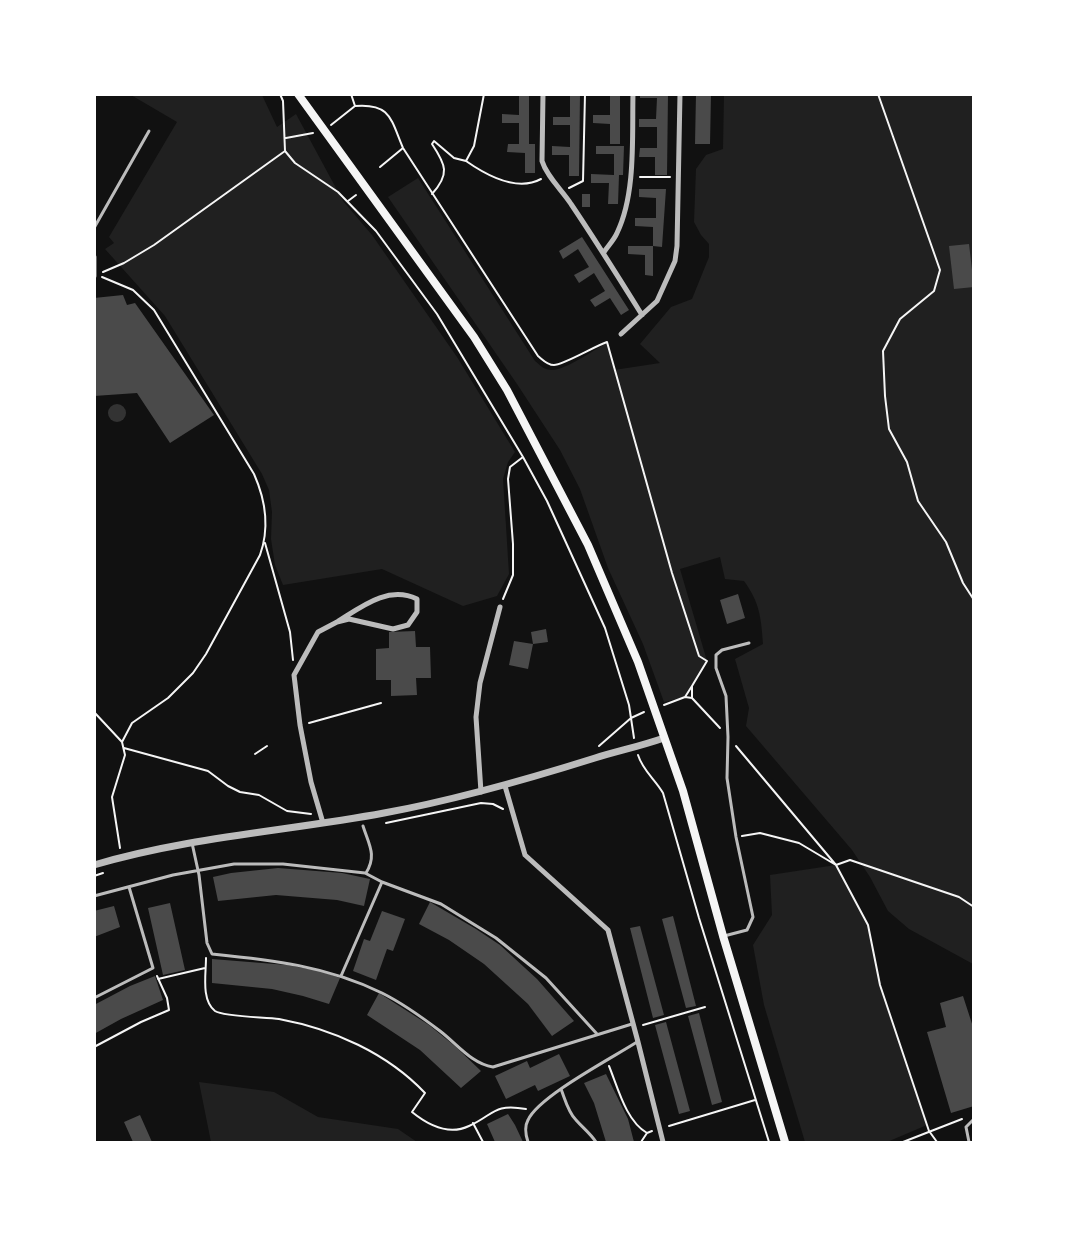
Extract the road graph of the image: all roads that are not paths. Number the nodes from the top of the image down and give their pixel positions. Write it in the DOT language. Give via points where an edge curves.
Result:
graph roads {
  1 [pos="298,94"];
  2 [pos="543,94"];
  3 [pos="633,94"];
  4 [pos="680,94"];
  5 [pos="149,131"];
  6 [pos="94,228"];
  7 [pos="604,252"];
  8 [pos="94,257"];
  9 [pos="95,275"];
  10 [pos="642,315"];
  11 [pos="621,334"];
  12 [pos="500,607"];
  13 [pos="338,622"];
  14 [pos="749,643"];
  15 [pos="664,738"];
  16 [pos="506,786"];
  17 [pos="481,792"];
  18 [pos="323,823"];
  19 [pos="363,826"];
  20 [pos="192,843"];
  21 [pos="94,866"];
  22 [pos="198,870"];
  23 [pos="365,873"];
  24 [pos="382,882"];
  25 [pos="129,887"];
  26 [pos="94,896"];
  27 [pos="723,936"];
  28 [pos="341,976"];
  29 [pos="94,998"];
  30 [pos="634,1025"];
  31 [pos="597,1034"];
  32 [pos="639,1042"];
  33 [pos="561,1089"];
  34 [pos="974,1119"];
  35 [pos="528,1143"];
  36 [pos="596,1143"];
  37 [pos="663,1143"];
  38 [pos="785,1143"];
  39 [pos="969,1143"];
  1 -- 15 [label="main road" via="474,337 507,390 588,545 638,662"];
  2 -- 7 [label="street" via="542,161"];
  3 -- 7 [label="street" via="628,195 617,234"];
  4 -- 10 [label="street" via="675,261 657,301"];
  5 -- 6 [label="lane"];
  7 -- 10 [label="street"];
  8 -- 9 [label="street"];
  10 -- 11 [label="street"];
  12 -- 17 [label="street" via="480,683 476,717"];
  13 -- 13 [label="street" via="350,619 393,629 408,625 417,612 417,599 406,594 384,596"];
  13 -- 18 [label="street" via="318,632 294,675 311,782"];
  14 -- 27 [label="lane" via="716,655 716,668 726,696 727,778 753,917 747,930"];
  15 -- 16 [label="street"];
  15 -- 27 [label="main road" via="683,791"];
  16 -- 17 [label="street"];
  16 -- 30 [label="street" via="525,855 608,930"];
  17 -- 18 [label="street"];
  18 -- 20 [label="street"];
  19 -- 23 [label="lane" via="372,856"];
  20 -- 21 [label="street"];
  20 -- 22 [label="lane"];
  22 -- 23 [label="lane" via="234,864 283,864"];
  22 -- 25 [label="lane"];
  22 -- 28 [label="lane" via="207,944 212,954 302,964"];
  23 -- 24 [label="lane"];
  24 -- 28 [label="lane"];
  24 -- 31 [label="lane" via="441,904 496,938 546,978"];
  25 -- 26 [label="lane"];
  25 -- 29 [label="lane" via="153,968"];
  27 -- 38 [label="main road"];
  28 -- 31 [label="lane" via="412,1011 483,1065 493,1067"];
  30 -- 31 [label="lane"];
  30 -- 32 [label="street"];
  32 -- 33 [label="lane"];
  32 -- 37 [label="street"];
  33 -- 35 [label="lane" via="527,1120"];
  33 -- 36 [label="lane" via="569,1110"];
  34 -- 39 [label="lane" via="966,1127"];
}
